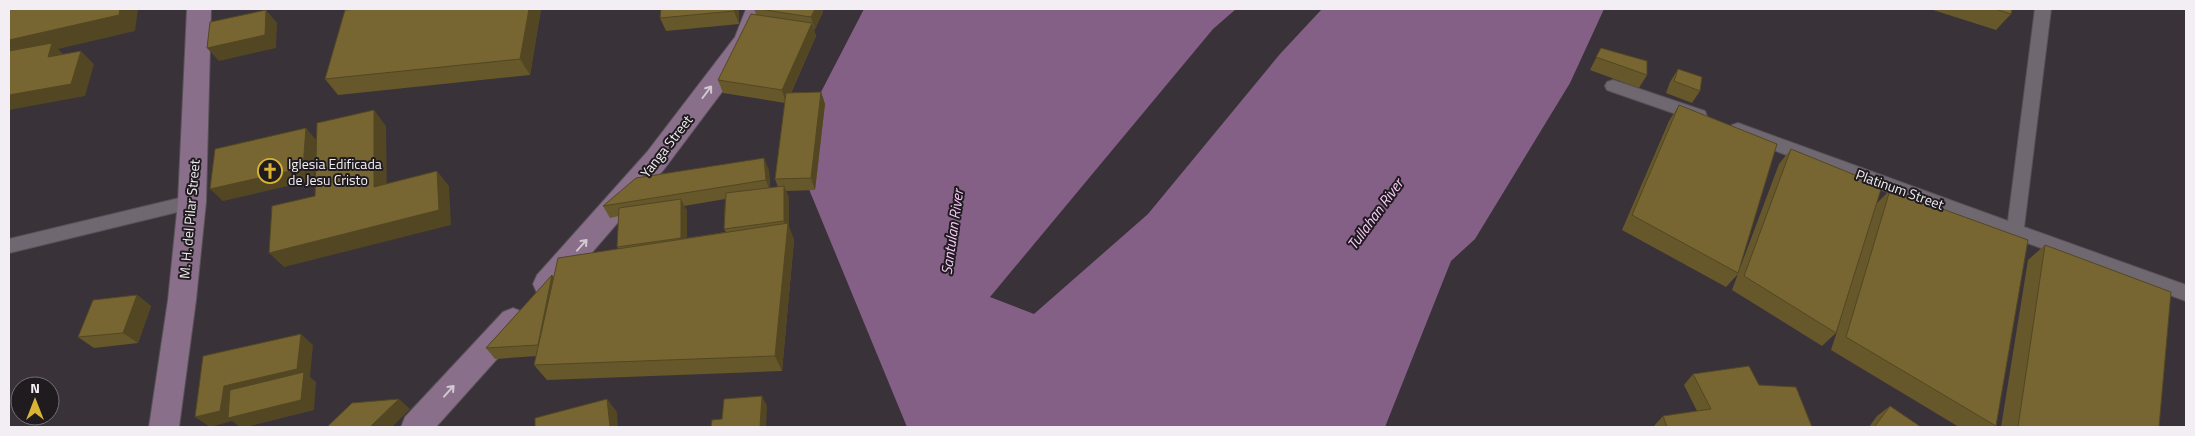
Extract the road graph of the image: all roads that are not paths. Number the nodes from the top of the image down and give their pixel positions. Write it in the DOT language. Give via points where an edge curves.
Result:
graph roads {
  1 [pos="199,9"];
  2 [pos="758,9"];
  3 [pos="2043,9"];
  4 [pos="1613,86"];
  5 [pos="192,202"];
  6 [pos="2015,232"];
  7 [pos="9,246"];
  8 [pos="2186,293"];
  9 [pos="164,427"];
  10 [pos="416,427"];
  1 -- 5 [label="street, M. H. del Pilar Street"];
  10 -- 2 [label="street, Yanga Street, one-way" via="656,160 746,41"];
  3 -- 6 [label="lane"];
  4 -- 6 [label="lane, Platinum Street"];
  5 -- 7 [label="lane"];
  5 -- 9 [label="street, M. H. del Pilar Street"];
  6 -- 8 [label="lane, Platinum Street"];
}
